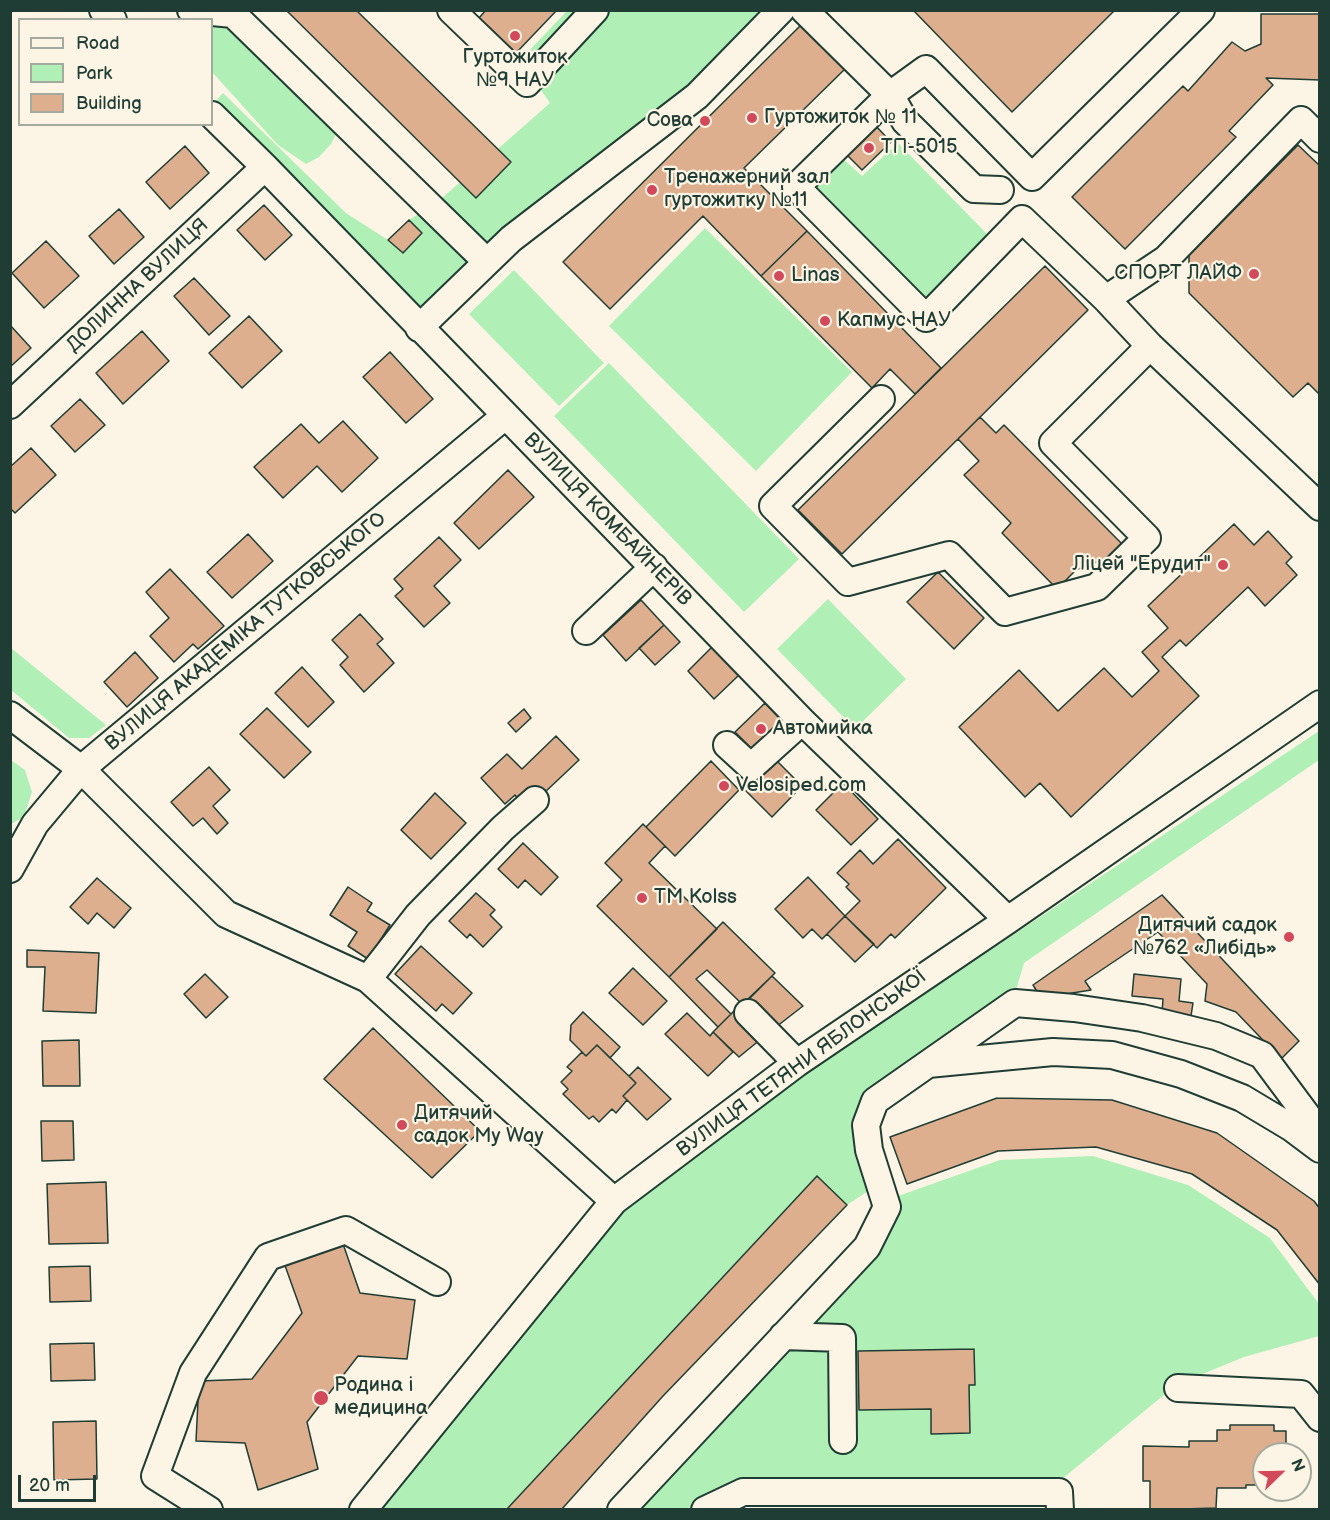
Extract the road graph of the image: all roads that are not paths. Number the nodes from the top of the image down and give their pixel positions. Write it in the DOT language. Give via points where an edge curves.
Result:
graph roads {
  1 [pos="191,10"];
  2 [pos="451,10"];
  3 [pos="595,10"];
  4 [pos="781,10"];
  5 [pos="804,10"];
  6 [pos="1201,10"];
  7 [pos="890,94"];
  8 [pos="213,116"];
  9 [pos="1320,139"];
  10 [pos="265,166"];
  11 [pos="1032,177"];
  12 [pos="1000,190"];
  13 [pos="1022,219"];
  14 [pos="487,262"];
  15 [pos="1106,300"];
  16 [pos="419,328"];
  17 [pos="1150,346"];
  18 [pos="881,399"];
  19 [pos="10,405"];
  20 [pos="505,416"];
  21 [pos="1320,507"];
  22 [pos="654,567"];
  23 [pos="586,631"];
  24 [pos="1320,704"];
  25 [pos="10,716"];
  26 [pos="802,721"];
  27 [pos="727,745"];
  28 [pos="81,769"];
  29 [pos="535,800"];
  30 [pos="10,868"];
  31 [pos="1008,920"];
  32 [pos="368,979"];
  33 [pos="748,1013"];
  34 [pos="797,1063"];
  35 [pos="925,1065"];
  36 [pos="1320,1132"];
  37 [pos="1320,1149"];
  38 [pos="614,1201"];
  39 [pos="437,1282"];
  40 [pos="783,1336"];
  41 [pos="1178,1388"];
  42 [pos="1320,1418"];
  43 [pos="843,1440"];
  44 [pos="742,1501"];
  45 [pos="910,1501"];
  46 [pos="209,1509"];
  47 [pos="363,1509"];
  48 [pos="621,1509"];
  49 [pos="705,1509"];
  50 [pos="1060,1509"];
  1 -- 14 [label="street" via="233,15"];
  2 -- 3 [label="street" via="527,83"];
  4 -- 14 [label="street" via="697,96"];
  5 -- 7 [label="street"];
  6 -- 11 [label="street"];
  7 -- 11 [label="street" via="926,69"];
  7 -- 12 [label="street" via="905,121 974,189"];
  7 -- 13 [label="street" via="796,187 926,318"];
  8 -- 10 [label="street, ВУЛИЦЯ КОМБАЙНЕРІВ"];
  9 -- 15 [label="street" via="1301,120 1166,259"];
  10 -- 16 [label="street, ВУЛИЦЯ КОМБАЙНЕРІВ"];
  10 -- 19 [label="street, ДОЛИННА ВУЛИЦЯ"];
  11 -- 12 [label="street" via="1007,180"];
  12 -- 13 [label="street"];
  13 -- 15 [label="street"];
  14 -- 16 [label="street"];
  15 -- 17 [label="street"];
  16 -- 20 [label="street, ВУЛИЦЯ КОМБАЙНЕРІВ"];
  17 -- 18 [label="street" via="1053,443 1147,538 1097,587 1005,612 949,555 848,582 773,506"];
  17 -- 21 [label="street"];
  20 -- 22 [label="street, ВУЛИЦЯ КОМБАЙНЕРІВ"];
  20 -- 28 [label="street, ВУЛИЦЯ АКАДЕМІКА ТУТКОВСЬКОГО"];
  22 -- 23 [label="street"];
  22 -- 26 [label="street, ВУЛИЦЯ КОМБАЙНЕРІВ"];
  24 -- 31 [label="street, ВУЛИЦЯ ТЕТЯНИ ЯБЛОНСЬКОЇ"];
  25 -- 28 [label="street"];
  26 -- 27 [label="street" via="751,767"];
  26 -- 31 [label="street, ВУЛИЦЯ КОМБАЙНЕРІВ"];
  28 -- 30 [label="street, ВУЛИЦЯ АКАДЕМІКА ТУТКОВСЬКОГО" via="36,824"];
  28 -- 32 [label="street" via="226,914"];
  29 -- 32 [label="street" via="418,915"];
  31 -- 34 [label="street, ВУЛИЦЯ ТЕТЯНИ ЯБЛОНСЬКОЇ"];
  32 -- 38 [label="street"];
  33 -- 34 [label="street"];
  34 -- 38 [label="street, ВУЛИЦЯ ТЕТЯНИ ЯБЛОНСЬКОЇ"];
  35 -- 36 [label="street" via="1015,1003 1142,1018 1216,1036 1262,1055"];
  35 -- 37 [label="street" via="1053,1052 1112,1055 1181,1074 1242,1098"];
  35 -- 40 [label="street" via="875,1101 866,1125 869,1150 887,1207 867,1247"];
  38 -- 47 [label="street, ВУЛИЦЯ ТЕТЯНИ ЯБЛОНСЬКОЇ"];
  39 -- 46 [label="street" via="346,1230 268,1257 193,1373 155,1476"];
  40 -- 43 [label="street" via="842,1338"];
  40 -- 48 [label="street"];
  41 -- 42 [label="street" via="1301,1394"];
  44 -- 45 [label="street"];
  44 -- 49 [label="street"];
  45 -- 50 [label="street" via="1059,1492"];
}
